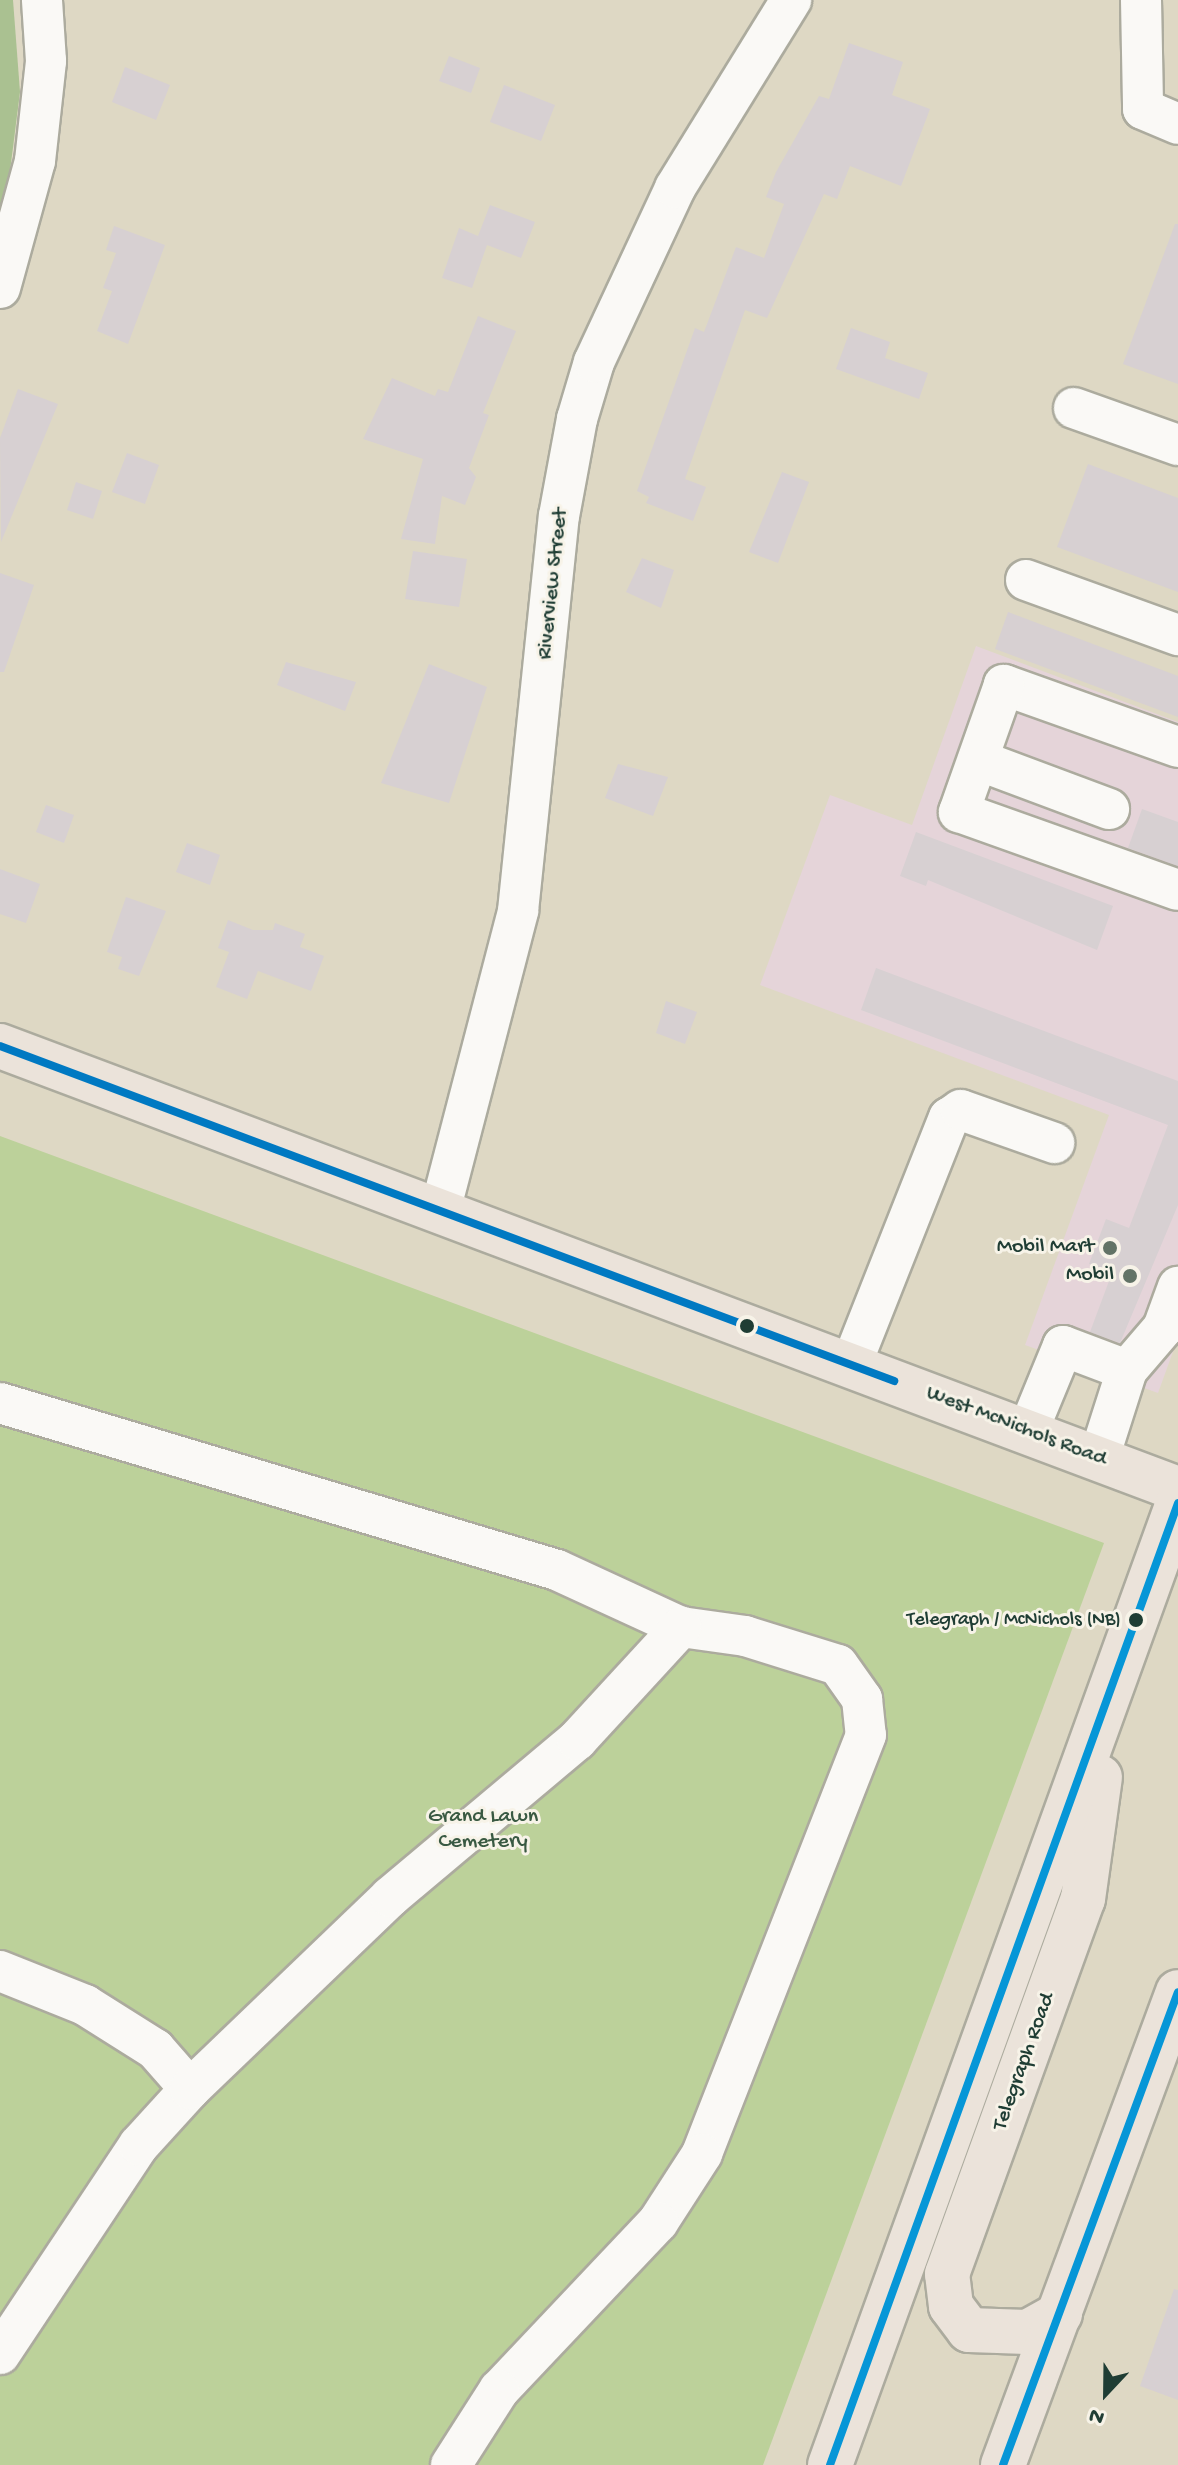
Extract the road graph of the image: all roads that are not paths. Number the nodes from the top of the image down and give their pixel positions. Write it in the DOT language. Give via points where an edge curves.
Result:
graph roads {
  1 [pos="42,0"];
  2 [pos="791,0"];
  3 [pos="1141,0"];
  4 [pos="1178,124"];
  5 [pos="0,288"];
  6 [pos="1074,408"];
  7 [pos="1178,445"];
  8 [pos="1026,580"];
  9 [pos="1178,635"];
  10 [pos="1178,747"];
  11 [pos="978,760"];
  12 [pos="1109,809"];
  13 [pos="1178,890"];
  14 [pos="0,1046"];
  15 [pos="1054,1143"];
  16 [pos="440,1211"];
  17 [pos="1178,1287"];
  18 [pos="1170,1331"];
  19 [pos="851,1365"];
  20 [pos="1127,1370"];
  21 [pos="0,1403"];
  22 [pos="1028,1431"];
  23 [pos="1099,1458"];
  24 [pos="1178,1489"];
  25 [pos="1178,1503"];
  26 [pos="681,1627"];
  27 [pos="1112,1689"];
  28 [pos="0,1971"];
  29 [pos="1178,1992"];
  30 [pos="190,2089"];
  31 [pos="1067,2294"];
  32 [pos="0,2354"];
  33 [pos="451,2465"];
  34 [pos="830,2465"];
  35 [pos="1003,2465"];
  1 -- 5 [label="street" via="46,61 35,161"];
  2 -- 16 [label="street, Riverview Street" via="668,200 594,362 577,419 559,516 518,911"];
  3 -- 4 [label="street" via="1143,109"];
  6 -- 7 [label="street"];
  8 -- 9 [label="street"];
  10 -- 11 [label="street" via="1004,685"];
  11 -- 12 [label="street"];
  11 -- 13 [label="street" via="959,812"];
  14 -- 16 [label="main road, West McNichols Road"];
  15 -- 19 [label="street" via="961,1110 949,1118"];
  16 -- 19 [label="main road, West McNichols Road"];
  17 -- 18 [label="street"];
  18 -- 20 [label="street"];
  19 -- 22 [label="main road, West McNichols Road"];
  20 -- 22 [label="street" via="1063,1346"];
  20 -- 23 [label="street"];
  21 -- 26 [label="street" via="557,1570"];
  22 -- 23 [label="main road, West McNichols Road"];
  23 -- 24 [label="main road, West McNichols Road"];
  25 -- 27 [label="main road, Telegraph Road"];
  26 -- 30 [label="street" via="577,1740 390,1897"];
  26 -- 33 [label="street" via="745,1636 838,1665 862,1699 866,1735 683,2189 499,2390"];
  27 -- 31 [label="main road, Telegraph Road" via="1083,1899 947,2274 951,2306 969,2330 1027,2332"];
  27 -- 34 [label="main road, Telegraph Road"];
  28 -- 30 [label="street" via="85,2005 155,2049"];
  29 -- 31 [label="main road"];
  30 -- 32 [label="street" via="139,2145"];
  31 -- 35 [label="main road"];
}
